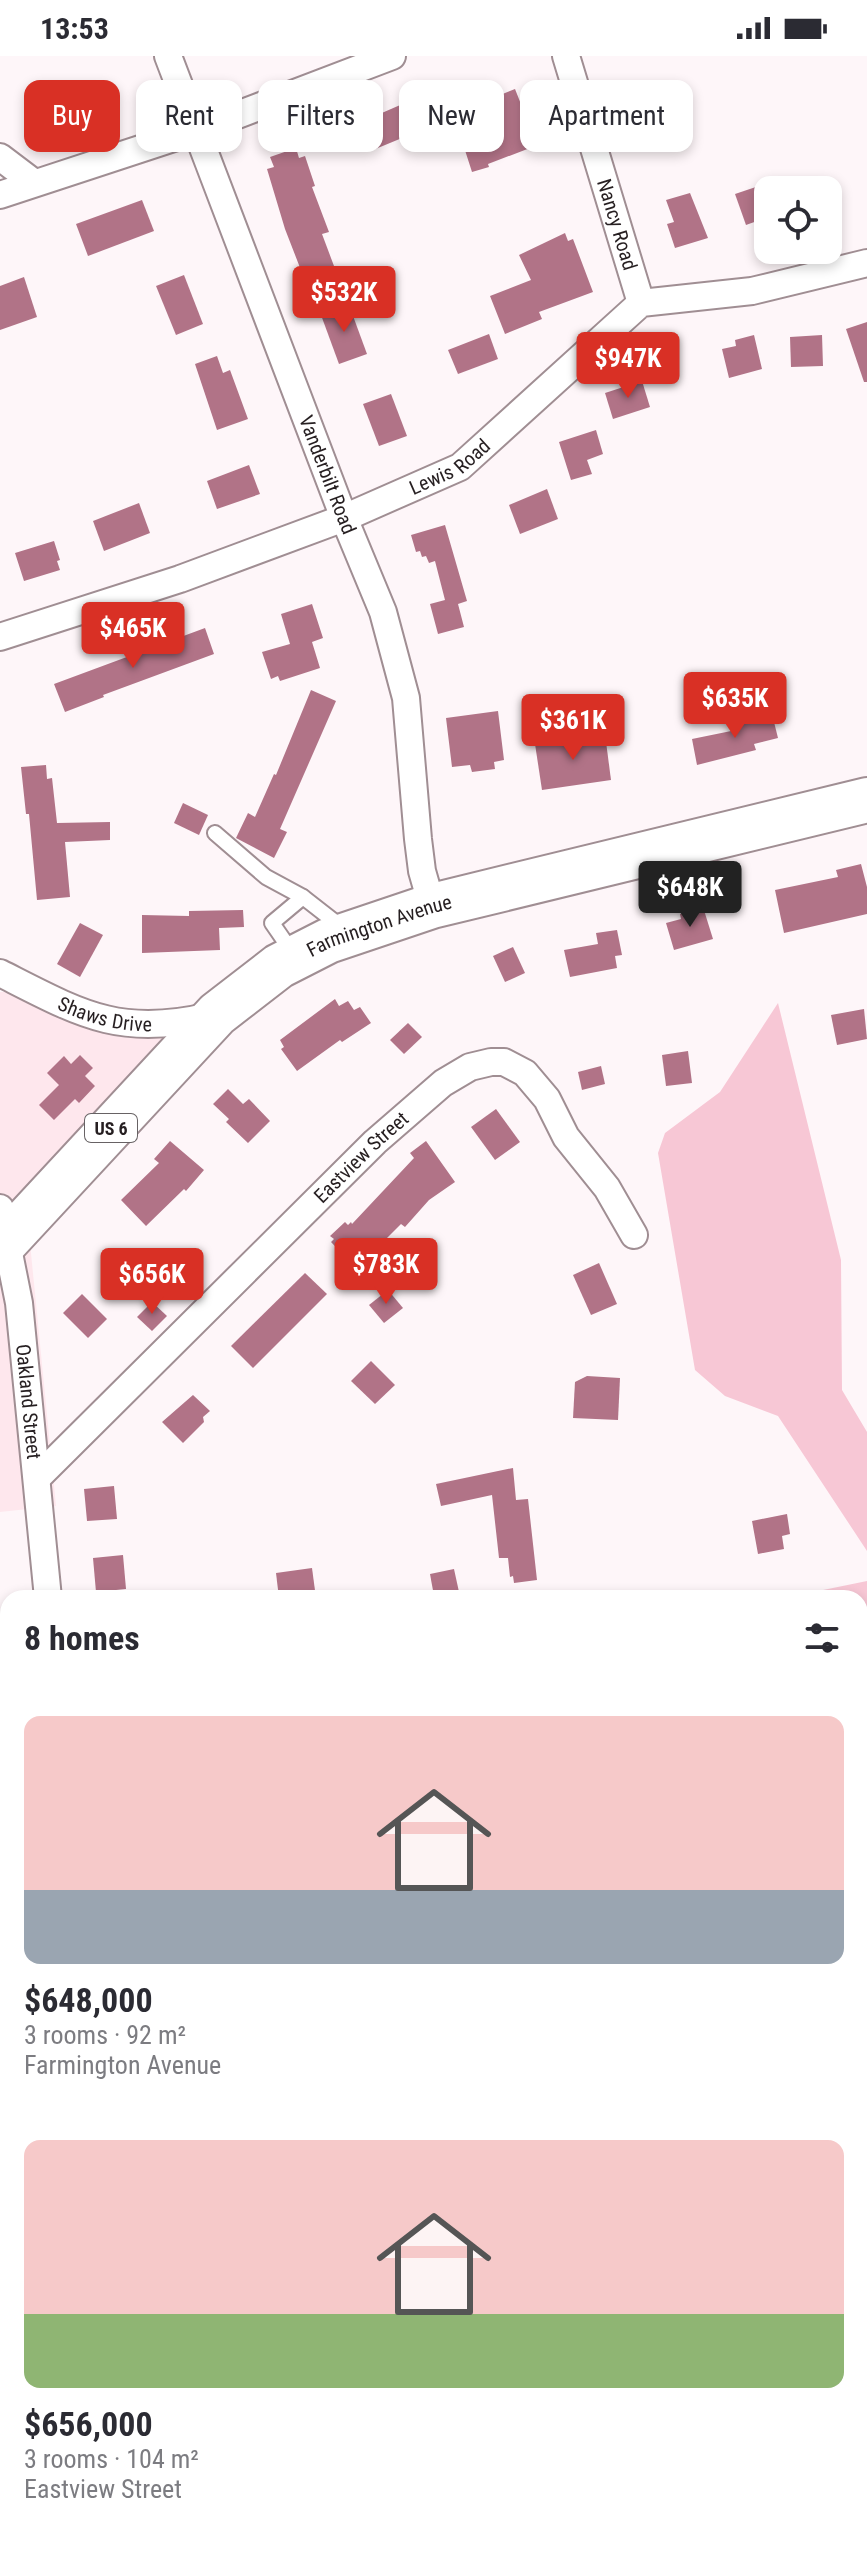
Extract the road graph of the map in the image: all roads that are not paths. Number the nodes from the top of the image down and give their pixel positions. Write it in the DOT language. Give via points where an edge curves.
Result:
graph roads {
  1 [pos="168,56"];
  2 [pos="392,56"];
  3 [pos="566,56"];
  4 [pos="178,80"];
  5 [pos="242,113"];
  6 [pos="136,150"];
  7 [pos="206,152"];
  8 [pos="0,157"];
  9 [pos="33,182"];
  10 [pos="0,195"];
  11 [pos="867,263"];
  12 [pos="641,303"];
  13 [pos="344,518"];
  14 [pos="0,637"];
  15 [pos="867,800"];
  16 [pos="215,833"];
  17 [pos="303,897"];
  18 [pos="432,906"];
  19 [pos="351,934"];
  20 [pos="295,958"];
  21 [pos="0,973"];
  22 [pos="217,1014"];
  23 [pos="2,1232"];
  24 [pos="634,1235"];
  25 [pos="37,1478"];
  26 [pos="47,1590"];
  1 -- 4 [label="street, Vanderbilt Road"];
  2 -- 5 [label="street"];
  3 -- 12 [label="street, Nancy Road"];
  6 -- 9 [label="street"];
  7 -- 13 [label="street, Vanderbilt Road"];
  8 -- 9 [label="street"];
  9 -- 10 [label="street"];
  11 -- 12 [label="street" via="752,291"];
  12 -- 13 [label="street, Lewis Road" via="460,467"];
  13 -- 14 [label="street, Lewis Road"];
  13 -- 18 [label="street, Vanderbilt Road" via="383,612 406,698 422,871"];
  15 -- 18 [label="highway, Farmington Avenue / US 6"];
  16 -- 17 [label="lane" via="266,877"];
  17 -- 19 [label="lane"];
  17 -- 20 [label="lane" via="272,923"];
  18 -- 19 [label="highway, Farmington Avenue / US 6"];
  19 -- 20 [label="highway, Farmington Avenue / US 6"];
  20 -- 22 [label="highway, Farmington Avenue / US 6"];
  21 -- 22 [label="street, Shaws Drive" via="66,1007 116,1023 177,1024"];
  22 -- 23 [label="highway, Farmington Avenue / US 6"];
  23 -- 25 [label="street, Oakland Street" via="19,1303"];
  24 -- 25 [label="street, Eastview Street" via="536,1085 504,1062 461,1070 375,1142"];
  25 -- 26 [label="street, Oakland Street"];
}
